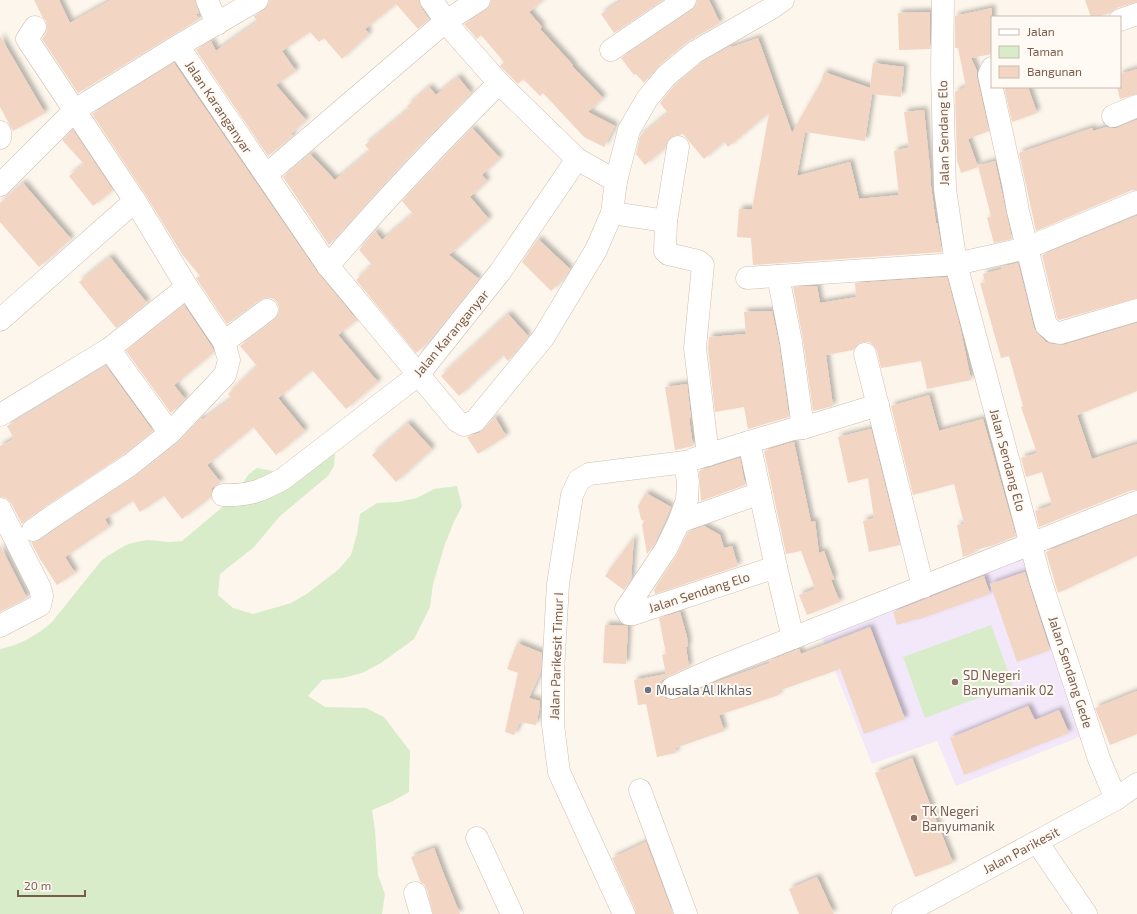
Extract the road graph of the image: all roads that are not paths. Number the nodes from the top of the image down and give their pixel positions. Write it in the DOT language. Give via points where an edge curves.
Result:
graph roads {
  1 [pos="207,0"];
  2 [pos="257,0"];
  3 [pos="431,0"];
  4 [pos="479,0"];
  5 [pos="685,0"];
  6 [pos="783,0"];
  7 [pos="943,0"];
  8 [pos="1137,14"];
  9 [pos="1121,20"];
  10 [pos="446,21"];
  11 [pos="217,24"];
  12 [pos="35,27"];
  13 [pos="178,46"];
  14 [pos="611,50"];
  15 [pos="991,70"];
  16 [pos="499,83"];
  17 [pos="991,84"];
  18 [pos="992,88"];
  19 [pos="1137,106"];
  20 [pos="76,110"];
  21 [pos="1113,116"];
  22 [pos="0,132"];
  23 [pos="0,138"];
  24 [pos="678,147"];
  25 [pos="577,159"];
  26 [pos="266,175"];
  27 [pos="616,181"];
  28 [pos="0,185"];
  29 [pos="136,201"];
  30 [pos="1137,202"];
  31 [pos="612,213"];
  32 [pos="666,221"];
  33 [pos="1027,248"];
  34 [pos="956,264"];
  35 [pos="328,266"];
  36 [pos="778,276"];
  37 [pos="746,278"];
  38 [pos="187,287"];
  39 [pos="267,310"];
  40 [pos="1137,310"];
  41 [pos="0,320"];
  42 [pos="224,342"];
  43 [pos="109,349"];
  44 [pos="865,354"];
  45 [pos="418,375"];
  46 [pos="878,405"];
  47 [pos="0,415"];
  48 [pos="803,428"];
  49 [pos="170,433"];
  50 [pos="749,442"];
  51 [pos="708,455"];
  52 [pos="685,462"];
  53 [pos="760,493"];
  54 [pos="223,494"];
  55 [pos="1137,502"];
  56 [pos="0,509"];
  57 [pos="678,522"];
  58 [pos="33,530"];
  59 [pos="1030,544"];
  60 [pos="776,567"];
  61 [pos="923,587"];
  62 [pos="0,626"];
  63 [pos="793,638"];
  64 [pos="672,688"];
  65 [pos="1137,784"];
  66 [pos="640,790"];
  67 [pos="1116,799"];
  68 [pos="477,838"];
  69 [pos="1036,842"];
  70 [pos="415,893"];
  71 [pos="421,914"];
  72 [pos="512,914"];
  73 [pos="624,914"];
  74 [pos="686,914"];
  75 [pos="903,914"];
  76 [pos="1086,914"];
  1 -- 11 [label="street"];
  2 -- 11 [label="street, Jalan Karanganyar"];
  3 -- 10 [label="street"];
  4 -- 10 [label="street"];
  5 -- 14 [label="street"];
  6 -- 27 [label="street" via="695,52 666,76 629,130"];
  7 -- 34 [label="street, Jalan Sendang Elo" via="945,189"];
  8 -- 9 [label="street"];
  10 -- 16 [label="street"];
  10 -- 26 [label="street"];
  11 -- 13 [label="street, Jalan Karanganyar"];
  12 -- 20 [label="street" via="27,39"];
  13 -- 20 [label="street, Jalan Karanganyar"];
  13 -- 26 [label="street, Jalan Karanganyar"];
  15 -- 17 [label="street"];
  16 -- 25 [label="street"];
  16 -- 35 [label="street" via="437,146"];
  18 -- 33 [label="street"];
  19 -- 21 [label="street"];
  20 -- 28 [label="street, Jalan Karanganyar"];
  20 -- 29 [label="street"];
  22 -- 23 [label="street"];
  24 -- 32 [label="street"];
  25 -- 27 [label="street"];
  25 -- 45 [label="street, Jalan Karanganyar" via="500,272"];
  26 -- 35 [label="street, Jalan Karanganyar"];
  27 -- 31 [label="street, Jalan Karanganyar"];
  29 -- 38 [label="street"];
  29 -- 41 [label="street"];
  30 -- 33 [label="street"];
  31 -- 32 [label="street"];
  31 -- 45 [label="street, Jalan Karanganyar" via="596,250 543,338 475,421 464,425 457,421"];
  32 -- 51 [label="street" via="665,251 668,254 698,261 703,265 695,348"];
  33 -- 34 [label="street"];
  33 -- 40 [label="street" via="1046,325 1054,332 1060,333"];
  34 -- 36 [label="street"];
  34 -- 59 [label="street, Jalan Sendang Elo"];
  35 -- 45 [label="street, Jalan Karanganyar"];
  36 -- 37 [label="street"];
  36 -- 48 [label="street" via="792,342"];
  38 -- 42 [label="street"];
  38 -- 43 [label="street"];
  39 -- 42 [label="street"];
  42 -- 49 [label="street" via="229,360 225,375"];
  43 -- 47 [label="street"];
  43 -- 49 [label="street"];
  44 -- 46 [label="street"];
  45 -- 54 [label="street, Jalan Karanganyar" via="283,479 250,494"];
  46 -- 48 [label="street"];
  46 -- 61 [label="street"];
  48 -- 50 [label="street"];
  49 -- 58 [label="street" via="130,465"];
  50 -- 51 [label="street, Jalan Parikesit Timur I"];
  50 -- 53 [label="street"];
  51 -- 52 [label="street, Jalan Parikesit Timur I"];
  52 -- 57 [label="street" via="687,500"];
  52 -- 73 [label="street, Jalan Parikesit Timur I" via="589,474 579,480 572,495 558,584 553,724 559,772"];
  53 -- 57 [label="street"];
  53 -- 60 [label="street"];
  55 -- 59 [label="street"];
  56 -- 62 [label="street" via="42,596 40,605"];
  57 -- 60 [label="street, Jalan Sendang Elo" via="666,549 626,609 629,614"];
  59 -- 61 [label="street"];
  59 -- 67 [label="street, Jalan Sendang Gede" via="1099,759"];
  60 -- 63 [label="street"];
  61 -- 63 [label="street"];
  63 -- 64 [label="street"];
  65 -- 67 [label="street, Jalan Parikesit"];
  66 -- 74 [label="street"];
  67 -- 69 [label="street, Jalan Parikesit"];
  68 -- 72 [label="street"];
  69 -- 75 [label="street, Jalan Parikesit"];
  69 -- 76 [label="street"];
  70 -- 71 [label="street"];
}
